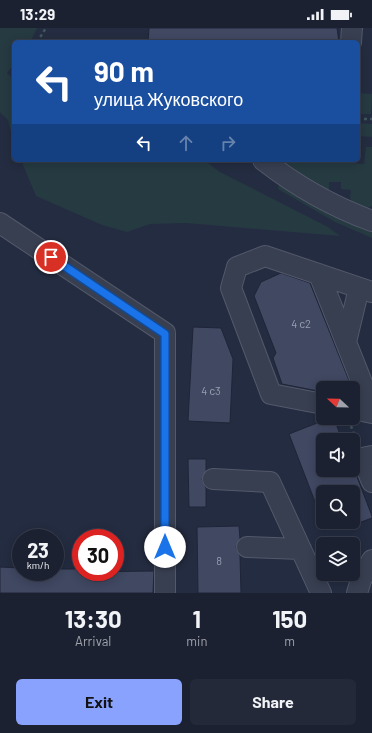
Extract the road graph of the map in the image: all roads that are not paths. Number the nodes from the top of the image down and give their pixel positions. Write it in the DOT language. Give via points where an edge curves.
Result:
graph roads {
  1 [pos="352,28"];
  2 [pos="351,40"];
  3 [pos="266,162"];
  4 [pos="372,221"];
  5 [pos="0,223"];
  6 [pos="319,274"];
  7 [pos="366,290"];
  8 [pos="346,342"];
  9 [pos="316,403"];
  10 [pos="372,408"];
  11 [pos="372,413"];
  12 [pos="360,415"];
  13 [pos="367,457"];
  14 [pos="213,479"];
  15 [pos="372,482"];
  16 [pos="247,546"];
  17 [pos="301,549"];
  18 [pos="372,560"];
  19 [pos="165,593"];
  20 [pos="321,593"];
  21 [pos="357,593"];
  1 -- 2 [label="street"];
  3 -- 4 [label="street" via="337,206"];
  5 -- 19 [label="street" via="165,334"];
  6 -- 7 [label="street"];
  6 -- 8 [label="street"];
  6 -- 9 [label="street" via="265,256 237,267 231,288 271,394"];
  7 -- 8 [label="street"];
  8 -- 10 [label="street"];
  11 -- 12 [label="street"];
  13 -- 15 [label="street"];
  14 -- 17 [label="street" via="270,482"];
  16 -- 17 [label="street"];
  17 -- 20 [label="street"];
  18 -- 21 [label="street"];
}
